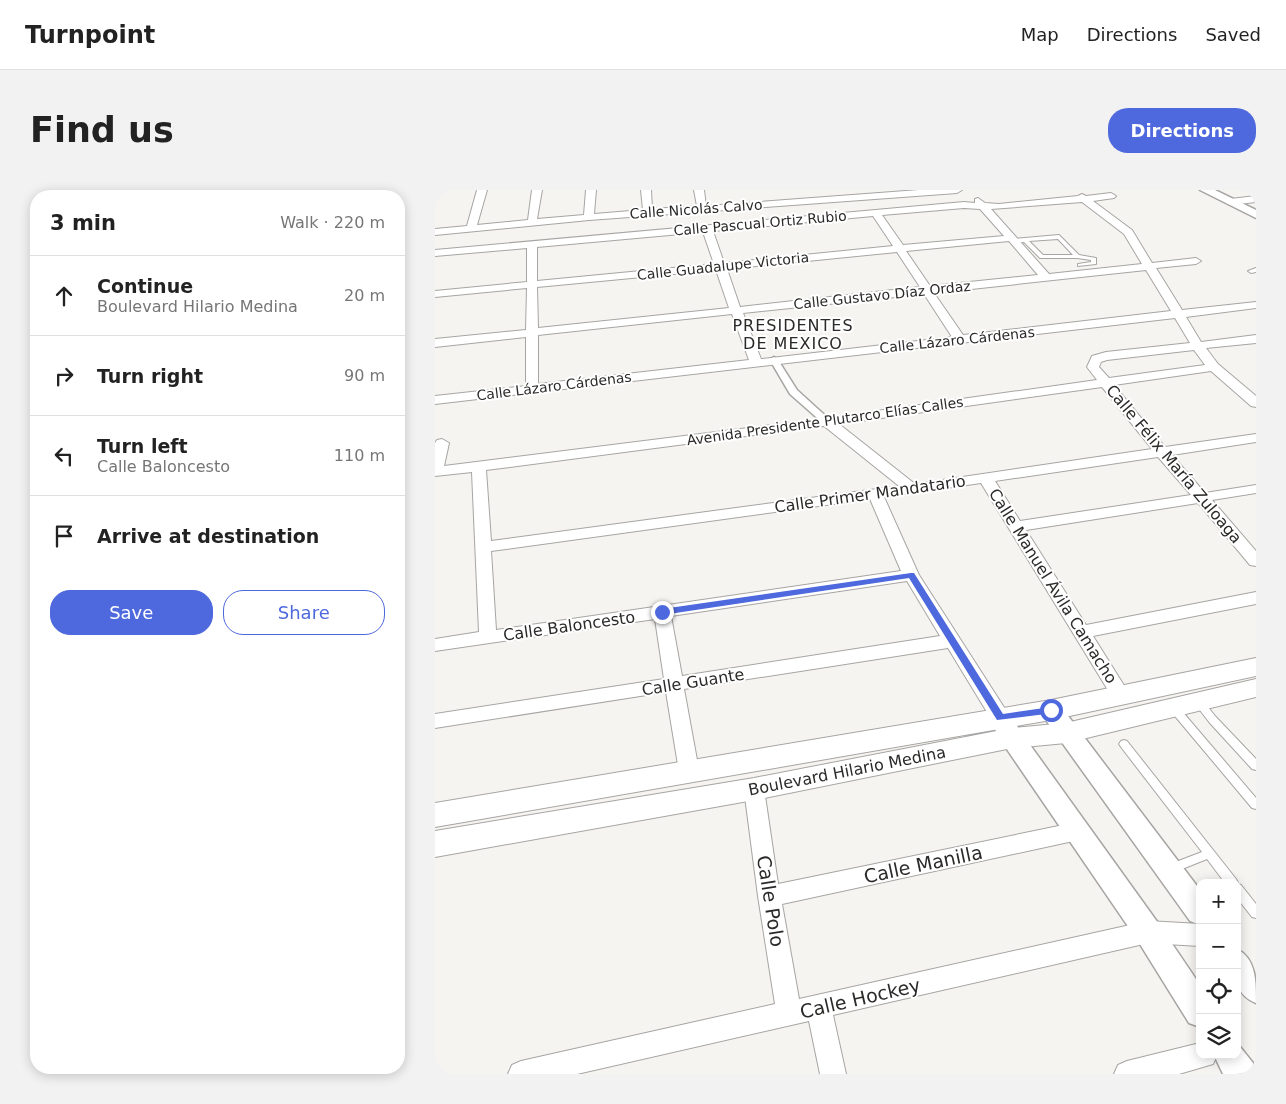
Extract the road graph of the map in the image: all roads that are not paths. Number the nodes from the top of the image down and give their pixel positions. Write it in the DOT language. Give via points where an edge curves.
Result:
graph roads {
  1 [pos="483,190"];
  2 [pos="537,190"];
  3 [pos="591,190"];
  4 [pos="645,190"];
  5 [pos="699,190"];
  6 [pos="807,190"];
  7 [pos="957,190"];
  8 [pos="1072,190"];
  9 [pos="1206,190"];
  10 [pos="864,193"];
  11 [pos="972,195"];
  12 [pos="1111,196"];
  13 [pos="1256,198"];
  14 [pos="812,200"];
  15 [pos="1086,200"];
  16 [pos="1231,202"];
  17 [pos="982,206"];
  18 [pos="703,209"];
  19 [pos="649,213"];
  20 [pos="876,213"];
  21 [pos="1256,216"];
  22 [pos="589,217"];
  23 [pos="532,223"];
  24 [pos="707,228"];
  25 [pos="471,229"];
  26 [pos="435,232"];
  27 [pos="1012,239"];
  28 [pos="1025,240"];
  29 [pos="531,244"];
  30 [pos="900,249"];
  31 [pos="435,253"];
  32 [pos="1077,256"];
  33 [pos="1196,261"];
  34 [pos="721,265"];
  35 [pos="1080,265"];
  36 [pos="1150,266"];
  37 [pos="1046,277"];
  38 [pos="531,285"];
  39 [pos="928,291"];
  40 [pos="435,294"];
  41 [pos="1256,305"];
  42 [pos="736,311"];
  43 [pos="1180,314"];
  44 [pos="531,333"];
  45 [pos="1256,339"];
  46 [pos="960,340"];
  47 [pos="435,343"];
  48 [pos="1197,344"];
  49 [pos="774,360"];
  50 [pos="756,362"];
  51 [pos="1214,367"];
  52 [pos="1107,383"];
  53 [pos="532,389"];
  54 [pos="435,400"];
  55 [pos="1256,403"];
  56 [pos="827,422"];
  57 [pos="1256,438"];
  58 [pos="442,444"];
  59 [pos="1162,452"];
  60 [pos="479,466"];
  61 [pos="436,472"];
  62 [pos="985,477"];
  63 [pos="912,489"];
  64 [pos="1256,489"];
  65 [pos="875,494"];
  66 [pos="1201,498"];
  67 [pos="1015,527"];
  68 [pos="483,547"];
  69 [pos="1256,561"];
  70 [pos="911,575"];
  71 [pos="1256,598"];
  72 [pos="662,612"];
  73 [pos="1081,632"];
  74 [pos="488,637"];
  75 [pos="951,641"];
  76 [pos="435,645"];
  77 [pos="1256,667"];
  78 [pos="673,685"];
  79 [pos="1256,688"];
  80 [pos="1121,695"];
  81 [pos="1198,700"];
  82 [pos="1172,706"];
  83 [pos="1051,710"];
  84 [pos="435,722"];
  85 [pos="1006,728"];
  86 [pos="1066,733"];
  87 [pos="1124,744"];
  88 [pos="1256,766"];
  89 [pos="689,771"];
  90 [pos="754,789"];
  91 [pos="1256,805"];
  92 [pos="435,815"];
  93 [pos="1078,831"];
  94 [pos="435,844"];
  95 [pos="1209,854"];
  96 [pos="1168,870"];
  97 [pos="1229,879"];
  98 [pos="1241,895"];
  99 [pos="769,896"];
  100 [pos="1196,907"];
  101 [pos="1256,913"];
  102 [pos="1148,932"];
  103 [pos="1196,935"];
  104 [pos="1241,968"];
  105 [pos="1256,989"];
  106 [pos="1196,1006"];
  107 [pos="819,1007"];
  108 [pos="789,1013"];
  109 [pos="1196,1057"];
  110 [pos="1232,1059"];
  111 [pos="521,1074"];
  112 [pos="833,1074"];
  113 [pos="1127,1074"];
  114 [pos="1243,1074"];
  1 -- 25 [label="street"];
  2 -- 23 [label="street"];
  3 -- 22 [label="street"];
  4 -- 19 [label="street"];
  5 -- 18 [label="street"];
  6 -- 14 [label="street"];
  7 -- 10 [label="street, Calle Nicolás Calvo"];
  8 -- 15 [label="street"];
  9 -- 16 [label="street"];
  10 -- 14 [label="street, Calle Nicolás Calvo"];
  11 -- 17 [label="street"];
  12 -- 15 [label="street, Calle Pascual Ortiz Rubio"];
  13 -- 16 [label="street"];
  14 -- 18 [label="street, Calle Nicolás Calvo" via="757,201"];
  15 -- 17 [label="street, Calle Pascual Ortiz Rubio"];
  15 -- 36 [label="street" via="1128,232"];
  16 -- 21 [label="street"];
  17 -- 20 [label="street, Calle Pascual Ortiz Rubio"];
  17 -- 27 [label="street"];
  18 -- 19 [label="street, Calle Nicolás Calvo"];
  19 -- 22 [label="street, Calle Nicolás Calvo"];
  20 -- 24 [label="street, Calle Pascual Ortiz Rubio"];
  20 -- 30 [label="street"];
  22 -- 23 [label="street, Calle Nicolás Calvo"];
  23 -- 25 [label="street, Calle Nicolás Calvo"];
  24 -- 29 [label="street, Calle Pascual Ortiz Rubio"];
  24 -- 34 [label="street"];
  25 -- 26 [label="street, Calle Nicolás Calvo"];
  27 -- 28 [label="lane"];
  27 -- 30 [label="street, Calle Guadalupe Victoria"];
  27 -- 37 [label="street"];
  28 -- 32 [label="lane" via="1042,257"];
  28 -- 32 [label="lane" via="1059,237"];
  29 -- 31 [label="street, Calle Pascual Ortiz Rubio"];
  29 -- 38 [label="street"];
  30 -- 34 [label="street, Calle Guadalupe Victoria"];
  30 -- 39 [label="street"];
  32 -- 35 [label="lane" via="1095,259 1094,263"];
  33 -- 36 [label="street, Calle Gustavo Díaz Ordaz"];
  34 -- 38 [label="street, Calle Guadalupe Victoria"];
  34 -- 42 [label="street"];
  36 -- 37 [label="street, Calle Gustavo Díaz Ordaz"];
  36 -- 43 [label="street"];
  37 -- 39 [label="street, Calle Gustavo Díaz Ordaz"];
  38 -- 40 [label="street, Calle Guadalupe Victoria"];
  38 -- 44 [label="street"];
  39 -- 42 [label="street, Calle Gustavo Díaz Ordaz"];
  39 -- 46 [label="street"];
  41 -- 43 [label="street, Calle Lázaro Cárdenas"];
  42 -- 44 [label="street, Calle Gustavo Díaz Ordaz"];
  42 -- 50 [label="street"];
  43 -- 46 [label="street, Calle Lázaro Cárdenas"];
  43 -- 48 [label="street"];
  44 -- 47 [label="street, Calle Gustavo Díaz Ordaz"];
  44 -- 53 [label="street"];
  45 -- 48 [label="street"];
  46 -- 49 [label="street, Calle Lázaro Cárdenas"];
  48 -- 51 [label="street"];
  48 -- 52 [label="street, Calle Félix María Zuloaga" via="1101,357 1094,361 1093,367"];
  49 -- 50 [label="street, Calle Lázaro Cárdenas"];
  49 -- 56 [label="street" via="793,392"];
  50 -- 53 [label="street, Calle Lázaro Cárdenas"];
  51 -- 52 [label="street, Avenida Presidente Plutarco Elías Calles"];
  51 -- 55 [label="street"];
  52 -- 56 [label="street, Avenida Presidente Plutarco Elías Calles"];
  52 -- 59 [label="street, Calle Félix María Zuloaga"];
  53 -- 54 [label="street, Calle Lázaro Cárdenas"];
  56 -- 60 [label="street, Avenida Presidente Plutarco Elías Calles"];
  56 -- 63 [label="street"];
  57 -- 59 [label="street, Calle Primer Mandatario"];
  58 -- 61 [label="street"];
  59 -- 62 [label="street, Calle Primer Mandatario"];
  59 -- 66 [label="street, Calle Félix María Zuloaga"];
  60 -- 61 [label="street, Avenida Presidente Plutarco Elías Calles"];
  60 -- 68 [label="street"];
  62 -- 63 [label="street, Calle Primer Mandatario"];
  62 -- 67 [label="street, Calle Manuel Ávila Camacho"];
  63 -- 65 [label="street, Calle Primer Mandatario"];
  64 -- 66 [label="street"];
  65 -- 68 [label="street, Calle Primer Mandatario"];
  65 -- 70 [label="street"];
  66 -- 67 [label="street"];
  66 -- 69 [label="street, Calle Félix María Zuloaga"];
  67 -- 73 [label="street, Calle Manuel Ávila Camacho"];
  68 -- 74 [label="street"];
  70 -- 72 [label="street, Calle Baloncesto"];
  70 -- 75 [label="street"];
  71 -- 73 [label="street"];
  72 -- 74 [label="street, Calle Baloncesto"];
  72 -- 78 [label="street"];
  73 -- 80 [label="street, Calle Manuel Ávila Camacho"];
  74 -- 76 [label="street, Calle Baloncesto"];
  75 -- 78 [label="street, Calle Guante"];
  75 -- 85 [label="street"];
  77 -- 80 [label="main road, Boulevard Hilario Medina"];
  78 -- 84 [label="street, Calle Guante"];
  78 -- 89 [label="street"];
  79 -- 81 [label="main road, Boulevard Hilario Medina"];
  80 -- 83 [label="main road, Boulevard Hilario Medina"];
  81 -- 82 [label="main road, Boulevard Hilario Medina"];
  81 -- 88 [label="lane"];
  82 -- 86 [label="main road, Boulevard Hilario Medina"];
  82 -- 91 [label="lane"];
  83 -- 85 [label="main road, Boulevard Hilario Medina"];
  83 -- 86 [label="street"];
  85 -- 86 [label="main road, Boulevard Hilario Medina"];
  85 -- 89 [label="main road, Boulevard Hilario Medina"];
  85 -- 90 [label="main road, Boulevard Hilario Medina"];
  85 -- 93 [label="street"];
  86 -- 96 [label="street"];
  87 -- 95 [label="lane"];
  89 -- 92 [label="main road, Boulevard Hilario Medina"];
  90 -- 94 [label="main road, Boulevard Hilario Medina"];
  90 -- 99 [label="street, Calle Polo"];
  93 -- 99 [label="street, Calle Manilla"];
  93 -- 102 [label="street"];
  95 -- 96 [label="lane"];
  95 -- 97 [label="lane"];
  96 -- 100 [label="street"];
  98 -- 101 [label="lane"];
  99 -- 108 [label="street, Calle Polo"];
  102 -- 103 [label="street, Calle Hockey"];
  102 -- 106 [label="street"];
  102 -- 107 [label="street, Calle Hockey"];
  104 -- 105 [label="street"];
  107 -- 108 [label="street, Calle Hockey"];
  107 -- 112 [label="street"];
  108 -- 111 [label="street, Calle Hockey"];
  109 -- 113 [label="street"];
  110 -- 114 [label="street"];
}
